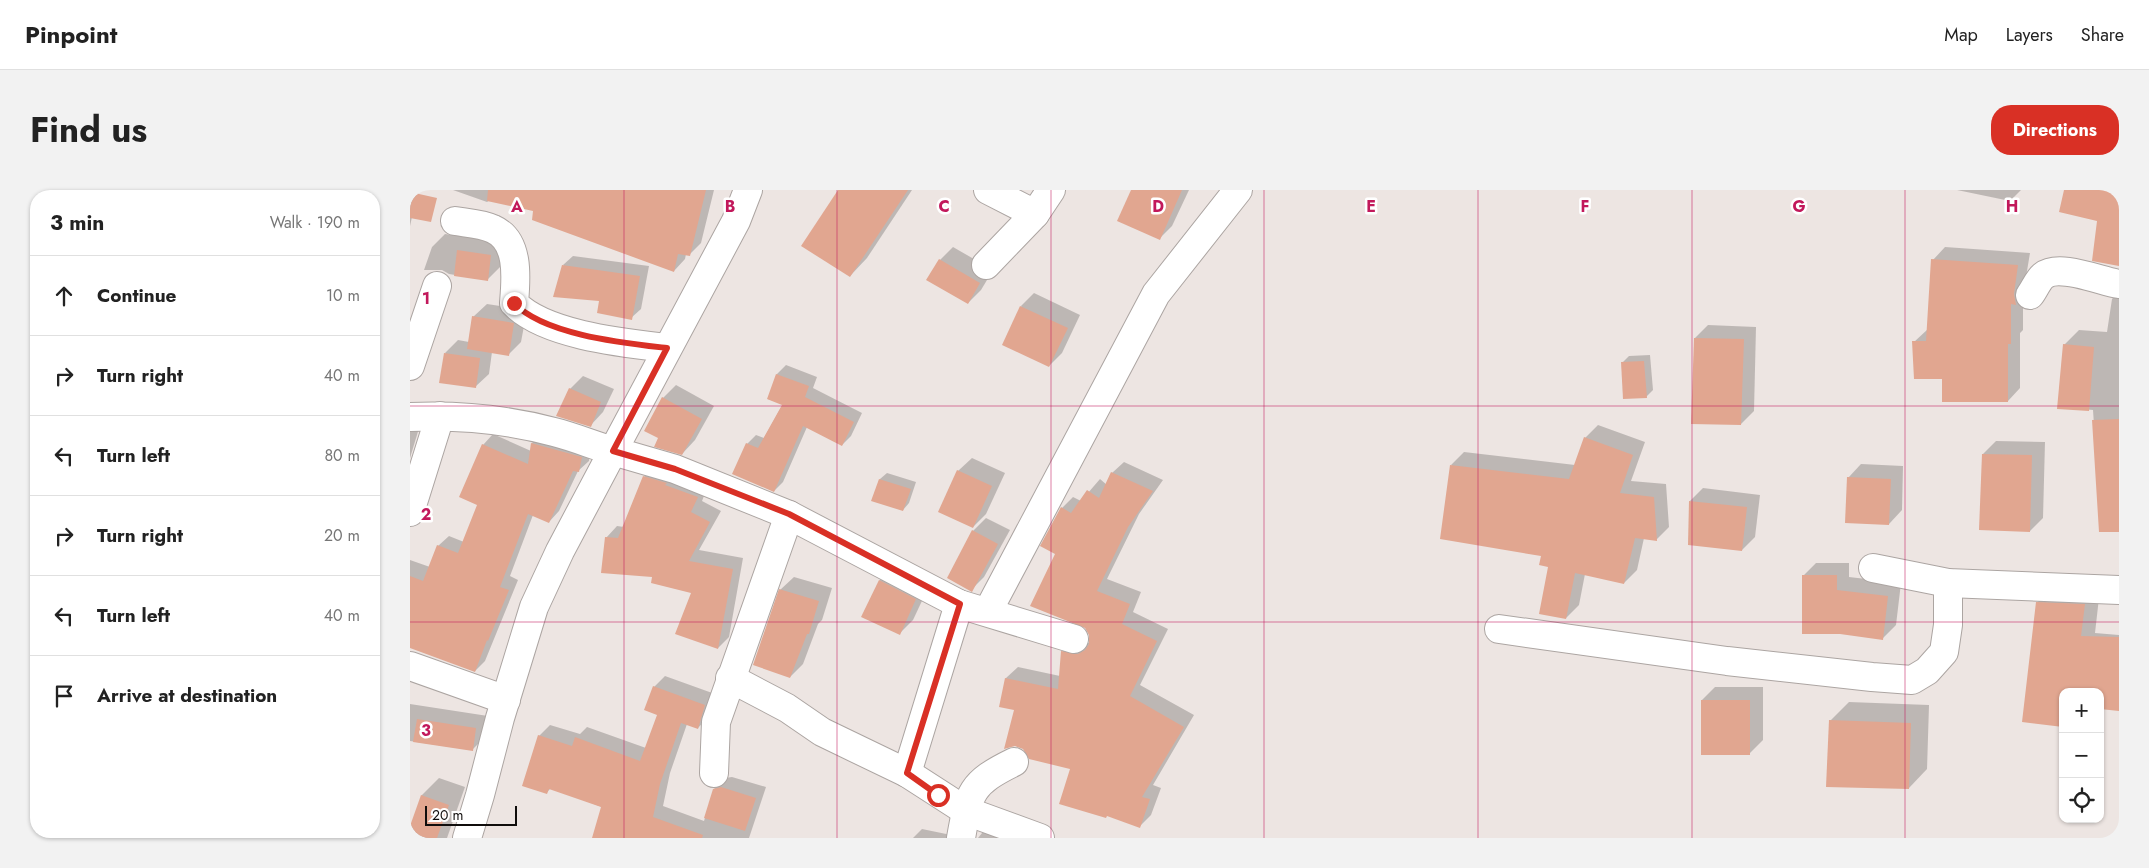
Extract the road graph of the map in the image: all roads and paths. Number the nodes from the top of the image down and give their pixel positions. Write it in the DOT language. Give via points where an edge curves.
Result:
graph roads {
  1 [pos="748,190"];
  2 [pos="988,190"];
  3 [pos="1051,190"];
  4 [pos="1238,190"];
  5 [pos="1035,214"];
  6 [pos="455,221"];
  7 [pos="986,265"];
  8 [pos="2119,284"];
  9 [pos="437,286"];
  10 [pos="2030,296"];
  11 [pos="667,348"];
  12 [pos="410,366"];
  13 [pos="440,416"];
  14 [pos="410,417"];
  15 [pos="613,451"];
  16 [pos="410,512"];
  17 [pos="789,514"];
  18 [pos="1873,568"];
  19 [pos="1948,583"];
  20 [pos="2119,590"];
  21 [pos="960,604"];
  22 [pos="988,611"];
  23 [pos="1499,629"];
  24 [pos="1074,640"];
  25 [pos="410,666"];
  26 [pos="730,678"];
  27 [pos="506,700"];
  28 [pos="1014,762"];
  29 [pos="714,773"];
  30 [pos="907,773"];
  31 [pos="966,811"];
  32 [pos="467,838"];
  33 [pos="961,838"];
  34 [pos="1040,838"];
  1 -- 11 [label="street" via="736,221"];
  2 -- 5 [label="street"];
  3 -- 5 [label="street"];
  4 -- 22 [label="street" via="1156,294"];
  5 -- 7 [label="street"];
  6 -- 11 [label="street" via="493,228 500,234 515,262 514,303 534,319 602,340"];
  8 -- 10 [label="street" via="2055,271 2043,276"];
  9 -- 12 [label="street"];
  11 -- 15 [label="street"];
  13 -- 14 [label="street"];
  13 -- 15 [label="street" via="553,432"];
  13 -- 16 [label="street"];
  15 -- 17 [label="street" via="675,469"];
  15 -- 27 [label="street" via="534,607"];
  17 -- 21 [label="street"];
  17 -- 26 [label="street"];
  18 -- 19 [label="street"];
  19 -- 20 [label="street"];
  19 -- 23 [label="street" via="1944,652 1927,671 1912,680 1727,661"];
  21 -- 22 [label="street"];
  21 -- 30 [label="street"];
  22 -- 24 [label="street"];
  25 -- 27 [label="street"];
  26 -- 29 [label="street" via="716,722"];
  26 -- 30 [label="street" via="787,708 822,732"];
  27 -- 32 [label="street"];
  28 -- 31 [label="street" via="991,774 972,791"];
  30 -- 31 [label="street"];
  31 -- 33 [label="street"];
  31 -- 34 [label="street"];
}
